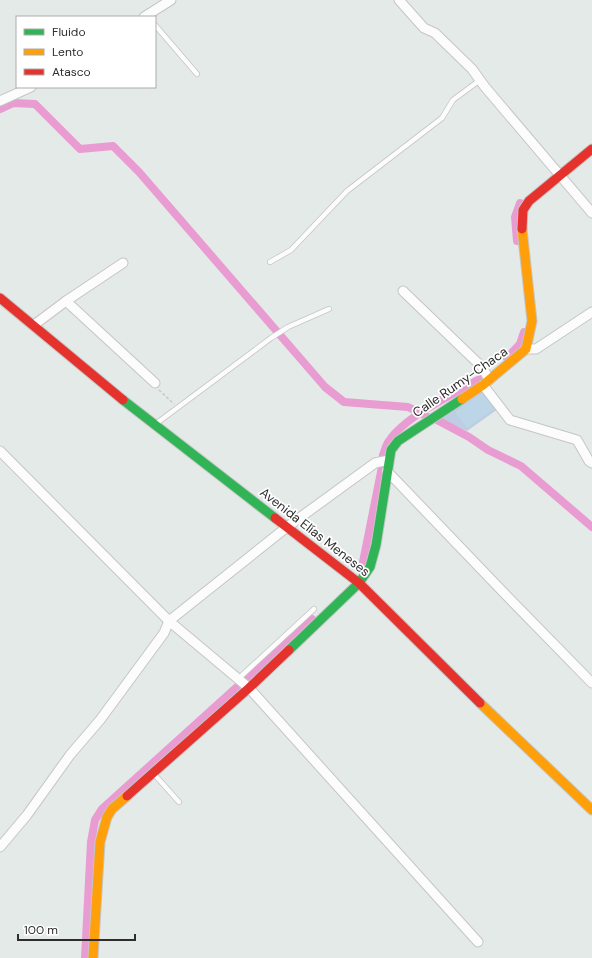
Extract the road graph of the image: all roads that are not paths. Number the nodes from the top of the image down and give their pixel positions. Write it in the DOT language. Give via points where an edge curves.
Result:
graph roads {
  1 [pos="171,0"];
  2 [pos="399,0"];
  3 [pos="146,16"];
  4 [pos="156,26"];
  5 [pos="197,74"];
  6 [pos="480,80"];
  7 [pos="29,88"];
  8 [pos="0,101"];
  9 [pos="592,149"];
  10 [pos="558,174"];
  11 [pos="592,212"];
  12 [pos="270,262"];
  13 [pos="123,263"];
  14 [pos="403,291"];
  15 [pos="0,298"];
  16 [pos="66,301"];
  17 [pos="330,309"];
  18 [pos="592,312"];
  19 [pos="34,325"];
  20 [pos="526,349"];
  21 [pos="486,382"];
  22 [pos="155,384"];
  23 [pos="156,424"];
  24 [pos="0,451"];
  25 [pos="389,460"];
  26 [pos="592,463"];
  27 [pos="387,471"];
  28 [pos="287,527"];
  29 [pos="359,583"];
  30 [pos="314,608"];
  31 [pos="168,621"];
  32 [pos="238,679"];
  33 [pos="592,683"];
  34 [pos="249,688"];
  35 [pos="153,773"];
  36 [pos="179,802"];
  37 [pos="592,810"];
  38 [pos="0,847"];
  39 [pos="478,942"];
  40 [pos="93,958"];
  1 -- 3 [label="street"];
  2 -- 6 [label="street" via="424,28 435,32"];
  4 -- 5 [label="lane"];
  6 -- 10 [label="street"];
  6 -- 12 [label="lane" via="453,100 442,118 347,191 290,250"];
  7 -- 8 [label="street"];
  9 -- 10 [label="street, Calle Rumy-Chaca"];
  10 -- 11 [label="street"];
  10 -- 20 [label="street, Calle Rumy-Chaca" via="523,210 522,225 532,321"];
  13 -- 16 [label="street"];
  14 -- 21 [label="street" via="483,368"];
  15 -- 19 [label="street, Avenida Elías Meneses"];
  16 -- 19 [label="street"];
  16 -- 22 [label="street"];
  17 -- 23 [label="lane" via="288,327 271,338"];
  18 -- 20 [label="street" via="536,350"];
  19 -- 23 [label="street, Avenida Elías Meneses" via="108,388"];
  20 -- 21 [label="street, Calle Rumy-Chaca"];
  21 -- 25 [label="street, Calle Rumy-Chaca" via="398,441 391,450"];
  21 -- 26 [label="street" via="510,420 577,440"];
  23 -- 28 [label="street, Avenida Elías Meneses"];
  24 -- 31 [label="street"];
  25 -- 27 [label="street, Calle Rumy-Chaca"];
  25 -- 28 [label="street" via="375,462"];
  27 -- 29 [label="street, Calle Rumy-Chaca" via="376,545 370,567"];
  27 -- 33 [label="street"];
  28 -- 29 [label="street, Avenida Elías Meneses"];
  28 -- 31 [label="street"];
  29 -- 34 [label="street, Calle Rumy-Chaca"];
  29 -- 37 [label="street, Avenida Elías Meneses"];
  30 -- 32 [label="lane"];
  31 -- 32 [label="street"];
  31 -- 38 [label="street" via="164,633 100,720"];
  32 -- 34 [label="street"];
  34 -- 35 [label="street, Calle Rumy-Chaca"];
  34 -- 39 [label="street"];
  35 -- 36 [label="lane"];
  35 -- 40 [label="street, Calle Rumy-Chaca" via="112,809 107,817 100,842"];
}
